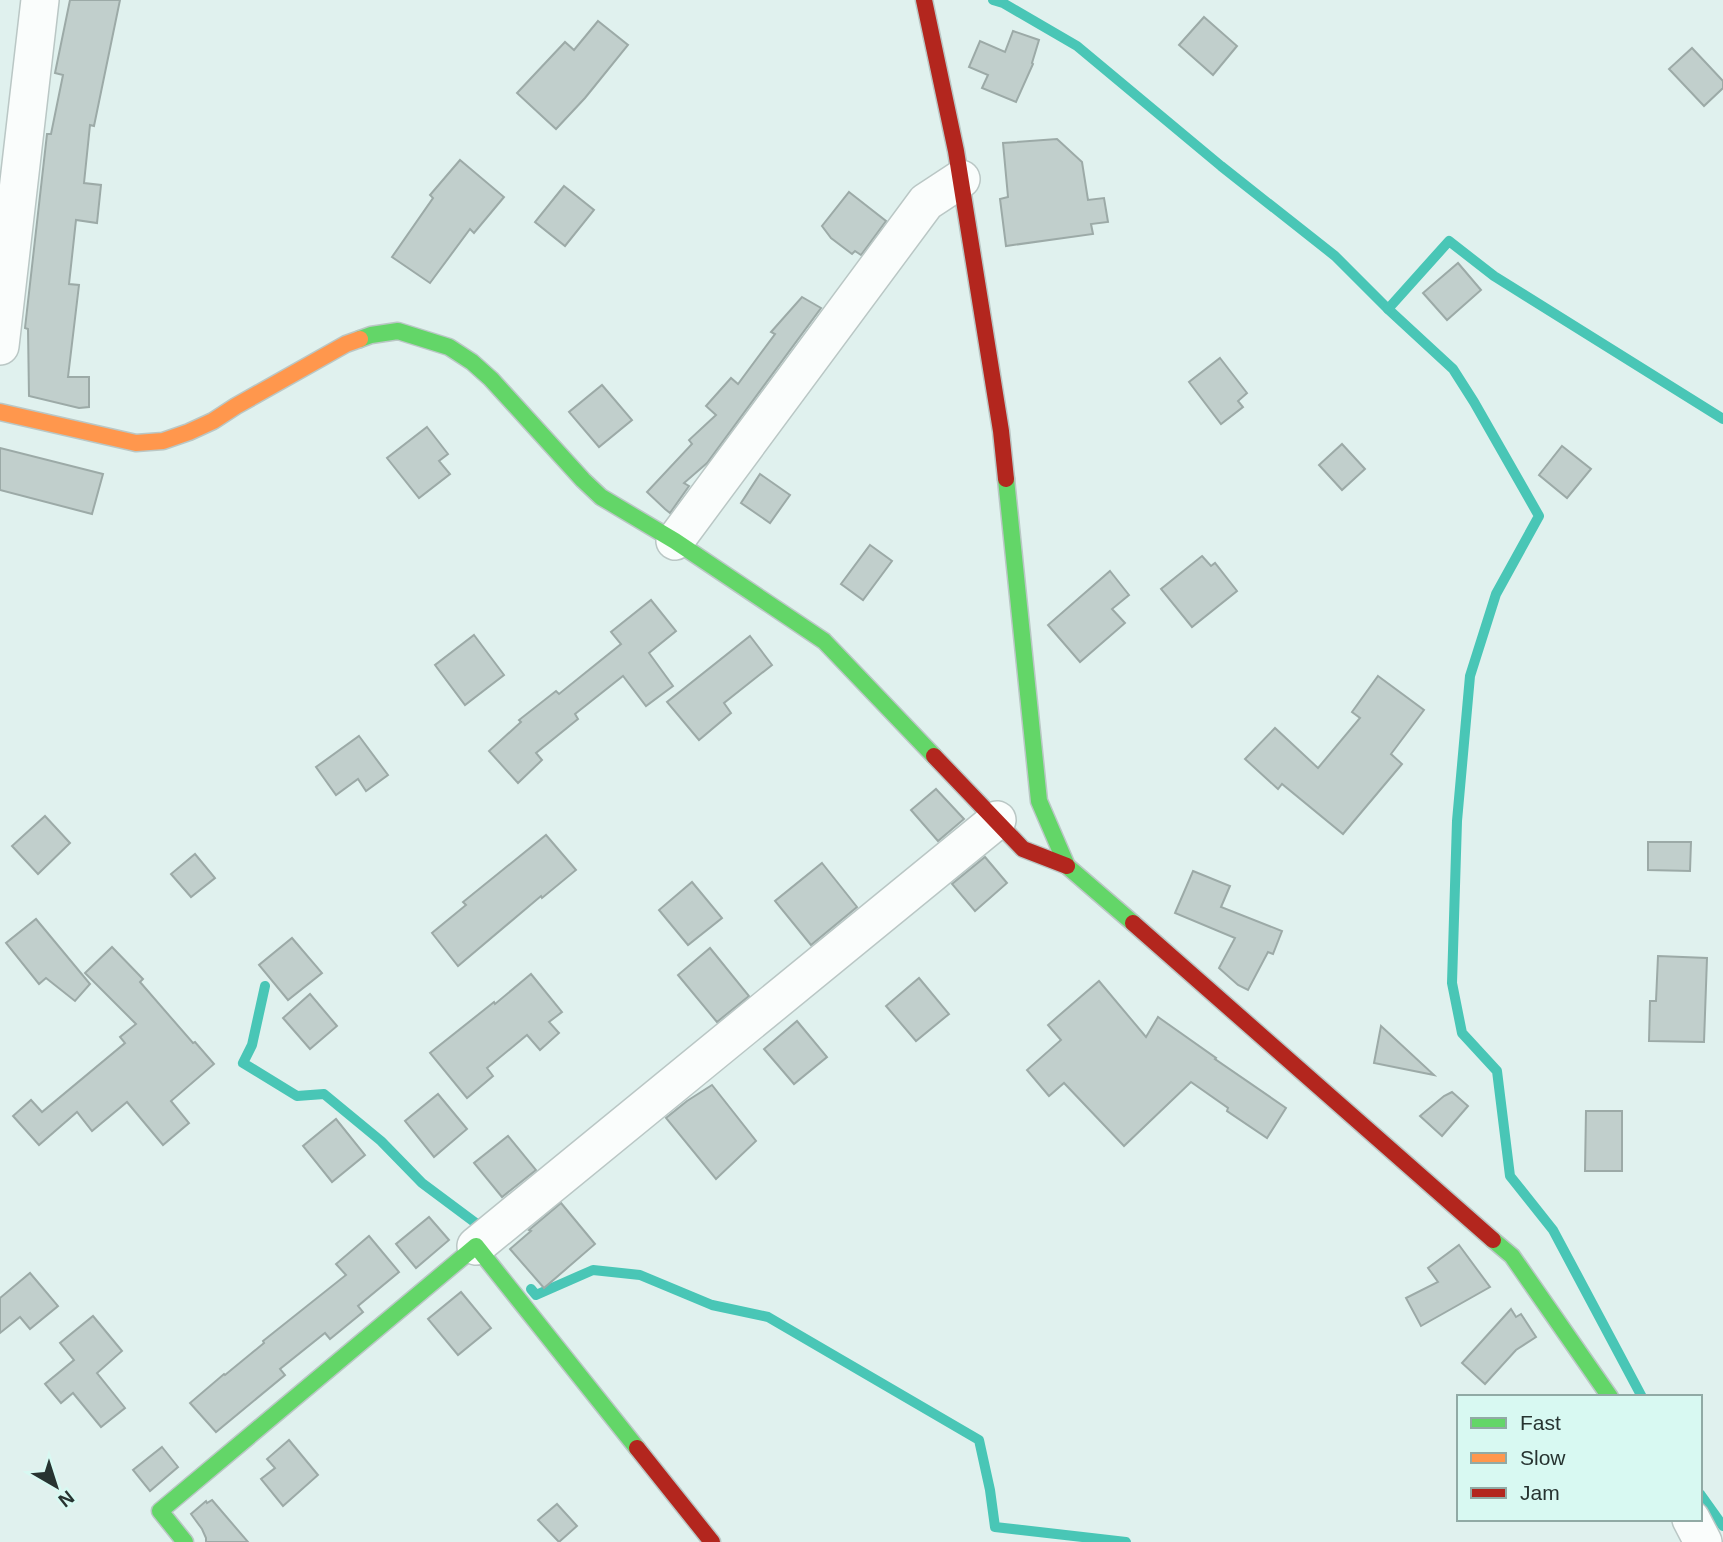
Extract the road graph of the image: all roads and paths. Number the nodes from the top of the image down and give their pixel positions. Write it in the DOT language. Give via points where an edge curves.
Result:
graph roads {
  1 [pos="40,0"];
  2 [pos="924,0"];
  3 [pos="961,178"];
  4 [pos="0,346"];
  5 [pos="0,412"];
  6 [pos="675,541"];
  7 [pos="997,820"];
  8 [pos="1067,866"];
  9 [pos="476,1246"];
  10 [pos="1608,1395"];
  11 [pos="1692,1521"];
  12 [pos="185,1542"];
  13 [pos="712,1542"];
  14 [pos="1703,1542"];
  1 -- 4 [label="street"];
  2 -- 3 [label="street"];
  3 -- 6 [label="street" via="926,202"];
  3 -- 8 [label="street" via="1001,431 1039,801"];
  5 -- 6 [label="street" via="136,443 163,441 213,421 346,344 398,331 449,347 472,362 601,497"];
  6 -- 7 [label="street" via="824,641"];
  7 -- 8 [label="street" via="1023,849"];
  7 -- 9 [label="street"];
  8 -- 10 [label="street" via="1511,1255"];
  9 -- 12 [label="street" via="160,1511"];
  9 -- 13 [label="street"];
  11 -- 14 [label="street"];
}
